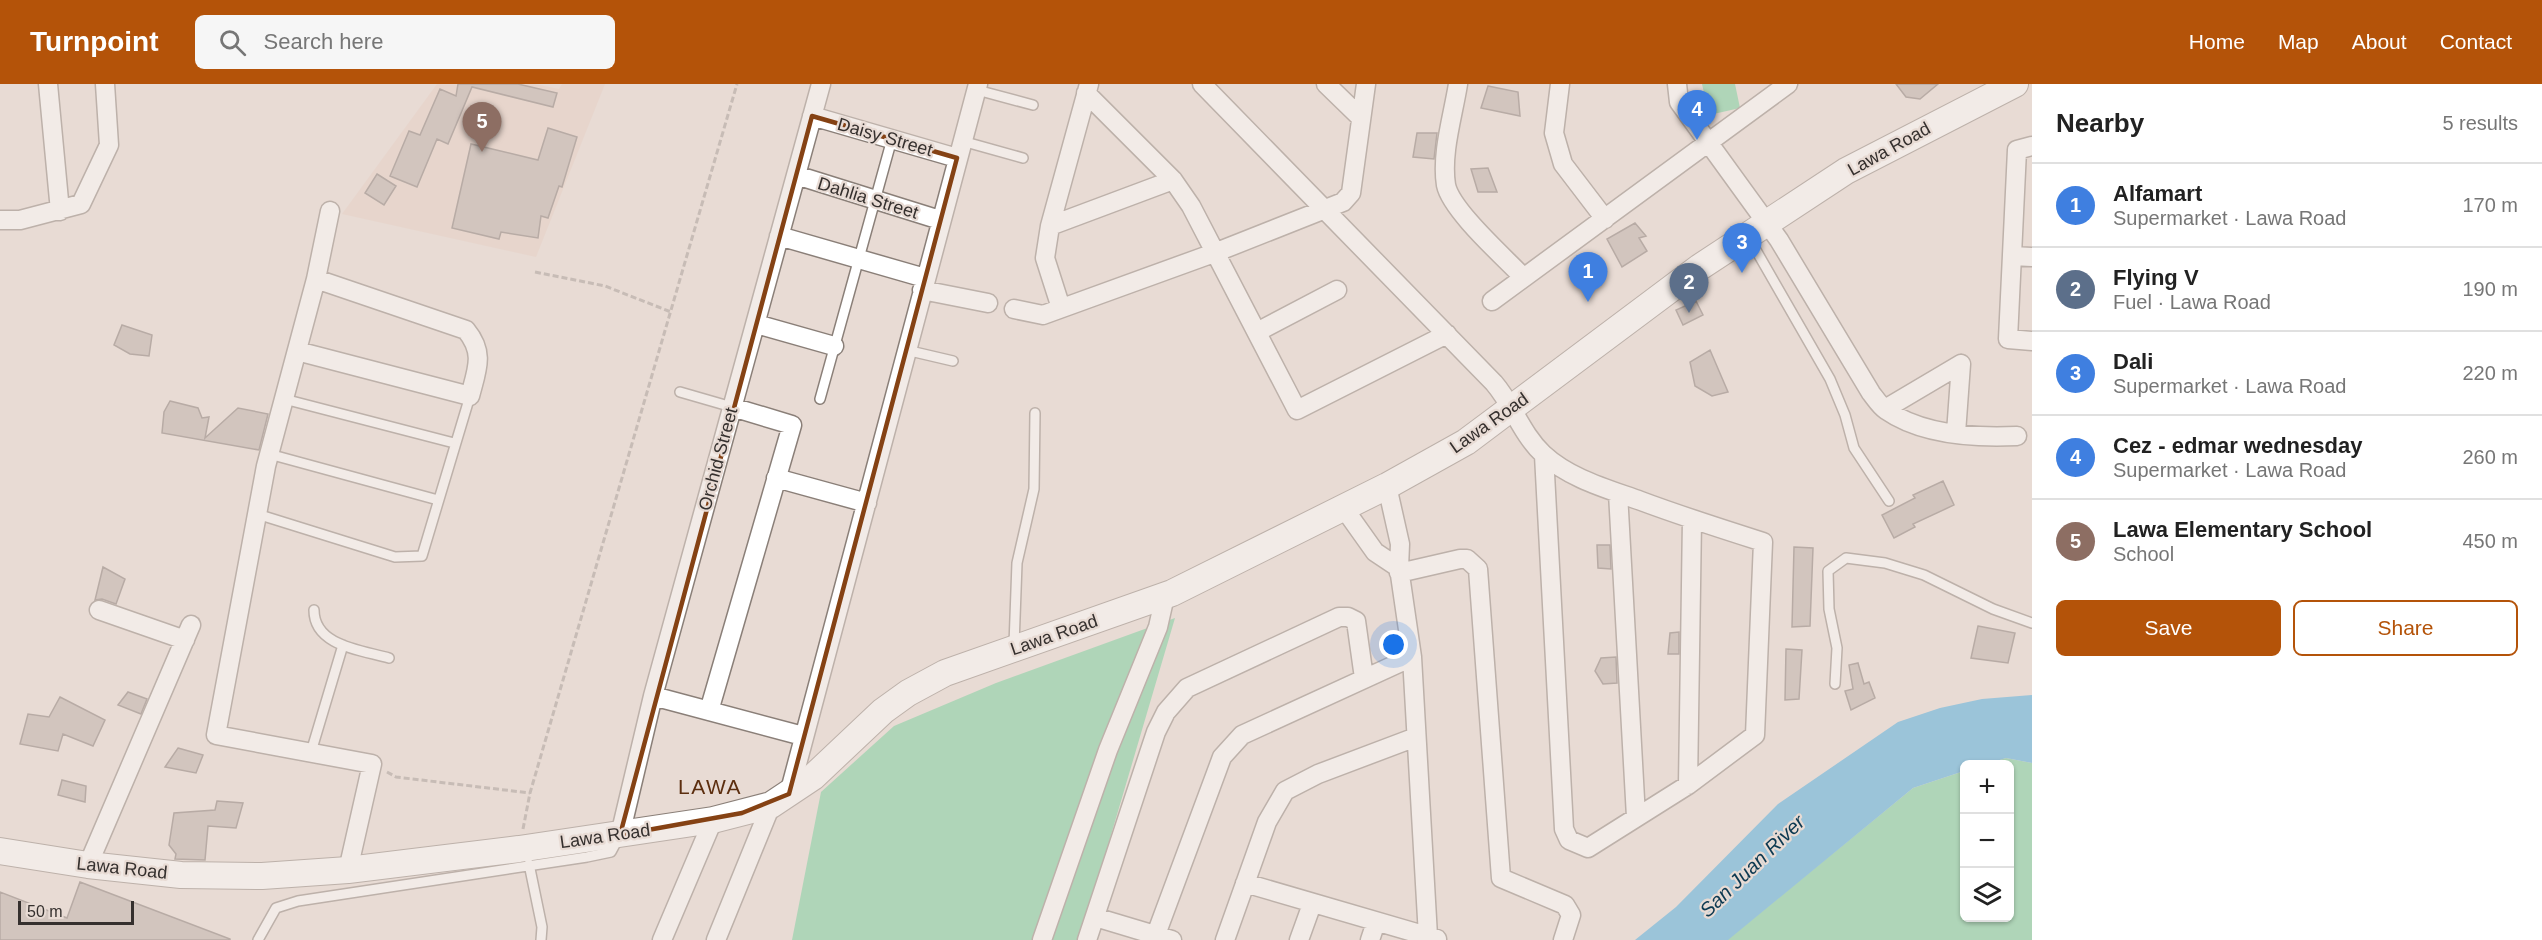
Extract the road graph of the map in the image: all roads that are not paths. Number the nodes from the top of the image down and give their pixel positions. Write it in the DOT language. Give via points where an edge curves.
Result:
graph roads {
  1 [pos="48,84"];
  2 [pos="105,84"];
  3 [pos="821,84"];
  4 [pos="1202,84"];
  5 [pos="1326,84"];
  6 [pos="1366,84"];
  7 [pos="1458,84"];
  8 [pos="1560,84"];
  9 [pos="1677,84"];
  10 [pos="1788,84"];
  11 [pos="2014,84"];
  12 [pos="977,87"];
  13 [pos="1088,88"];
  14 [pos="1033,105"];
  15 [pos="812,116"];
  16 [pos="1361,118"];
  17 [pos="892,139"];
  18 [pos="1710,143"];
  19 [pos="2032,146"];
  20 [pos="960,150"];
  21 [pos="1023,158"];
  22 [pos="796,175"];
  23 [pos="2024,178"];
  24 [pos="1173,180"];
  25 [pos="875,200"];
  26 [pos="1326,210"];
  27 [pos="60,211"];
  28 [pos="330,211"];
  29 [pos="1605,219"];
  30 [pos="0,220"];
  31 [pos="940,220"];
  32 [pos="1050,226"];
  33 [pos="1757,230"];
  34 [pos="779,236"];
  35 [pos="1214,253"];
  36 [pos="2012,256"];
  37 [pos="2032,257"];
  38 [pos="857,258"];
  39 [pos="1523,277"];
  40 [pos="316,279"];
  41 [pos="923,284"];
  42 [pos="1337,290"];
  43 [pos="1492,301"];
  44 [pos="988,303"];
  45 [pos="1061,308"];
  46 [pos="1014,309"];
  47 [pos="756,324"];
  48 [pos="1257,332"];
  49 [pos="1448,334"];
  50 [pos="2032,341"];
  51 [pos="834,346"];
  52 [pos="906,350"];
  53 [pos="297,351"];
  54 [pos="953,361"];
  55 [pos="680,392"];
  56 [pos="470,396"];
  57 [pos="284,399"];
  58 [pos="820,399"];
  59 [pos="732,407"];
  60 [pos="1511,408"];
  61 [pos="1885,409"];
  62 [pos="1035,413"];
  63 [pos="1956,432"];
  64 [pos="2016,436"];
  65 [pos="454,443"];
  66 [pos="269,454"];
  67 [pos="1544,455"];
  68 [pos="776,478"];
  69 [pos="1387,486"];
  70 [pos="1618,493"];
  71 [pos="438,500"];
  72 [pos="1889,501"];
  73 [pos="867,503"];
  74 [pos="1343,507"];
  75 [pos="257,514"];
  76 [pos="1692,519"];
  77 [pos="1399,571"];
  78 [pos="1165,596"];
  79 [pos="99,609"];
  80 [pos="314,610"];
  81 [pos="2032,623"];
  82 [pos="343,645"];
  83 [pos="1014,649"];
  84 [pos="1412,657"];
  85 [pos="389,658"];
  86 [pos="1365,678"];
  87 [pos="1835,684"];
  88 [pos="653,696"];
  89 [pos="709,711"];
  90 [pos="803,736"];
  91 [pos="1416,737"];
  92 [pos="311,752"];
  93 [pos="1688,785"];
  94 [pos="780,800"];
  95 [pos="1636,818"];
  96 [pos="713,820"];
  97 [pos="620,835"];
  98 [pos="0,851"];
  99 [pos="524,856"];
  100 [pos="88,866"];
  101 [pos="348,870"];
  102 [pos="1245,883"];
  103 [pos="1312,904"];
  104 [pos="1095,917"];
  105 [pos="1376,922"];
  106 [pos="1160,938"];
  107 [pos="1433,938"];
  108 [pos="258,940"];
  109 [pos="541,940"];
  110 [pos="662,940"];
  111 [pos="716,940"];
  112 [pos="1042,940"];
  113 [pos="1087,940"];
  114 [pos="1226,940"];
  115 [pos="1299,940"];
  116 [pos="1370,940"];
  117 [pos="1563,940"];
  1 -- 27 [label="street"];
  2 -- 27 [label="street" via="109,145 81,204"];
  3 -- 15 [label="street, Orchid Street"];
  4 -- 26 [label="street"];
  5 -- 16 [label="street"];
  6 -- 16 [label="street"];
  7 -- 39 [label="street" via="1445,165 1446,187 1455,205"];
  8 -- 29 [label="street" via="1554,133 1563,164"];
  9 -- 18 [label="street" via="1679,102"];
  10 -- 18 [label="street"];
  11 -- 33 [label="main road, Lawa Road" via="1846,171"];
  12 -- 14 [label="lane"];
  12 -- 20 [label="street"];
  13 -- 24 [label="street"];
  13 -- 32 [label="street"];
  15 -- 17 [label="street, Daisy Street"];
  15 -- 22 [label="street, Orchid Street"];
  16 -- 26 [label="street" via="1351,193"];
  17 -- 20 [label="street, Daisy Street"];
  17 -- 25 [label="lane"];
  18 -- 29 [label="street"];
  18 -- 33 [label="street"];
  19 -- 23 [label="street" via="2017,150"];
  20 -- 21 [label="lane"];
  20 -- 31 [label="street"];
  22 -- 25 [label="street, Dahlia Street"];
  22 -- 34 [label="street, Orchid Street"];
  23 -- 36 [label="street"];
  24 -- 32 [label="street"];
  24 -- 35 [label="street"];
  25 -- 31 [label="street, Dahlia Street"];
  25 -- 38 [label="lane"];
  26 -- 35 [label="street"];
  26 -- 49 [label="street"];
  27 -- 30 [label="street"];
  28 -- 40 [label="street"];
  29 -- 39 [label="street"];
  31 -- 41 [label="street"];
  32 -- 45 [label="street" via="1045,258"];
  33 -- 60 [label="main road, Lawa Road" via="1658,296"];
  33 -- 61 [label="street" via="1828,319 1871,393"];
  33 -- 72 [label="lane" via="1830,379 1854,447"];
  34 -- 38 [label="street"];
  34 -- 47 [label="street, Orchid Street"];
  35 -- 45 [label="street"];
  35 -- 48 [label="street"];
  36 -- 37 [label="street"];
  36 -- 50 [label="street" via="2008,339"];
  38 -- 41 [label="street"];
  38 -- 51 [label="lane"];
  39 -- 43 [label="street"];
  40 -- 53 [label="street"];
  40 -- 56 [label="street" via="466,330 477,343 478,365"];
  41 -- 44 [label="street"];
  41 -- 52 [label="street"];
  42 -- 48 [label="street"];
  45 -- 46 [label="street" via="1043,315"];
  47 -- 51 [label="street"];
  47 -- 59 [label="street, Orchid Street"];
  48 -- 49 [label="street" via="1297,410"];
  49 -- 60 [label="street" via="1505,396"];
  51 -- 58 [label="lane"];
  52 -- 54 [label="lane"];
  52 -- 73 [label="street"];
  53 -- 56 [label="street"];
  53 -- 57 [label="street"];
  55 -- 59 [label="lane"];
  56 -- 65 [label="lane"];
  57 -- 65 [label="lane"];
  57 -- 66 [label="street"];
  59 -- 68 [label="street" via="792,425"];
  59 -- 88 [label="street, Orchid Street"];
  60 -- 67 [label="street" via="1520,427"];
  60 -- 69 [label="main road, Lawa Road" via="1466,442"];
  61 -- 63 [label="street" via="1916,424"];
  61 -- 63 [label="street" via="1961,364"];
  62 -- 83 [label="lane" via="1034,489 1017,563"];
  63 -- 64 [label="street" via="1984,437"];
  65 -- 71 [label="lane"];
  66 -- 71 [label="lane"];
  66 -- 75 [label="street"];
  67 -- 70 [label="street" via="1573,475"];
  67 -- 95 [label="street" via="1564,829 1569,840 1588,848"];
  68 -- 73 [label="street"];
  68 -- 89 [label="street"];
  69 -- 74 [label="main road, Lawa Road"];
  69 -- 77 [label="street" via="1400,544"];
  70 -- 76 [label="street"];
  70 -- 95 [label="street"];
  71 -- 75 [label="lane" via="422,556 395,557"];
  73 -- 90 [label="street"];
  74 -- 77 [label="street" via="1375,552"];
  74 -- 78 [label="main road, Lawa Road"];
  75 -- 92 [label="street" via="216,735"];
  76 -- 93 [label="street"];
  76 -- 93 [label="street" via="1762,542 1755,735"];
  77 -- 84 [label="street"];
  77 -- 117 [label="street" via="1460,558 1478,568 1501,878 1565,905 1571,915"];
  78 -- 83 [label="main road, Lawa Road"];
  78 -- 112 [label="street" via="1158,627 1108,750"];
  79 -- 100 [label="street" via="188,633"];
  80 -- 82 [label="lane" via="314,622 323,634"];
  81 -- 87 [label="lane" via="1993,609 1924,575 1885,563 1846,558 1828,571 1829,609 1837,648"];
  82 -- 85 [label="lane"];
  82 -- 92 [label="lane"];
  83 -- 94 [label="main road, Lawa Road" via="945,674 908,693 859,732 813,777"];
  84 -- 86 [label="street"];
  84 -- 91 [label="street"];
  86 -- 104 [label="street" via="1356,621 1339,617 1187,688 1166,712 1156,732"];
  86 -- 106 [label="street" via="1242,735 1222,757"];
  88 -- 89 [label="street"];
  88 -- 97 [label="street, Orchid Street"];
  89 -- 90 [label="street"];
  90 -- 94 [label="street"];
  91 -- 102 [label="street" via="1318,774 1285,791 1267,822"];
  91 -- 107 [label="street"];
  92 -- 101 [label="street" via="372,764"];
  93 -- 95 [label="street"];
  94 -- 96 [label="main road, Lawa Road"];
  94 -- 111 [label="street"];
  96 -- 97 [label="main road, Lawa Road"];
  96 -- 110 [label="street"];
  97 -- 99 [label="main road, Lawa Road"];
  98 -- 100 [label="main road, Lawa Road"];
  99 -- 101 [label="main road, Lawa Road"];
  99 -- 108 [label="lane" via="298,901 276,908"];
  99 -- 109 [label="lane" via="542,927"];
  100 -- 101 [label="main road, Lawa Road" via="181,875 262,876"];
  102 -- 103 [label="street"];
  102 -- 114 [label="street"];
  103 -- 105 [label="street"];
  103 -- 115 [label="street"];
  104 -- 106 [label="street"];
  104 -- 113 [label="street"];
  105 -- 107 [label="street"];
  105 -- 116 [label="street"];
}
